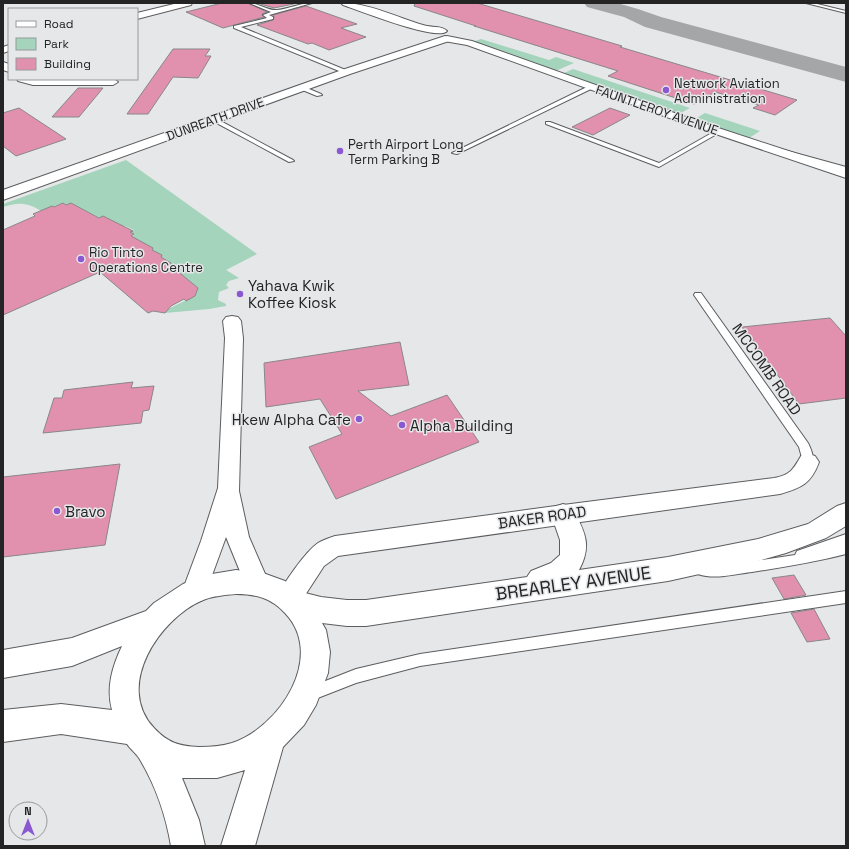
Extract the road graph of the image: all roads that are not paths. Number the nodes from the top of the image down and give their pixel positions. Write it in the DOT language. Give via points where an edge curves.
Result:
graph roads {
  1 [pos="188,3"];
  2 [pos="251,3"];
  3 [pos="310,3"];
  4 [pos="346,3"];
  5 [pos="808,3"];
  6 [pos="275,12"];
  7 [pos="846,12"];
  8 [pos="138,16"];
  9 [pos="458,36"];
  10 [pos="438,37"];
  11 [pos="469,43"];
  12 [pos="346,72"];
  13 [pos="26,80"];
  14 [pos="114,82"];
  15 [pos="591,87"];
  16 [pos="302,88"];
  17 [pos="319,95"];
  18 [pos="210,120"];
  19 [pos="548,123"];
  20 [pos="718,131"];
  21 [pos="756,143"];
  22 [pos="455,153"];
  23 [pos="288,162"];
  24 [pos="846,169"];
  25 [pos="846,174"];
  26 [pos="3,195"];
  27 [pos="698,295"];
  28 [pos="232,321"];
  29 [pos="808,462"];
  30 [pos="229,488"];
  31 [pos="846,513"];
  32 [pos="563,514"];
  33 [pos="846,539"];
  34 [pos="846,549"];
  35 [pos="782,562"];
  36 [pos="668,569"];
  37 [pos="257,583"];
  38 [pos="194,592"];
  39 [pos="846,597"];
  40 [pos="468,598"];
  41 [pos="291,600"];
  42 [pos="153,620"];
  43 [pos="3,664"];
  44 [pos="306,695"];
  45 [pos="3,726"];
  46 [pos="142,738"];
  47 [pos="270,739"];
  48 [pos="188,846"];
  49 [pos="238,846"];
  1 -- 8 [label="street"];
  2 -- 6 [label="lane"];
  3 -- 6 [label="lane"];
  4 -- 10 [label="main road, FAUNTLEROY AVENUE" via="424,29"];
  5 -- 7 [label="lane"];
  6 -- 12 [label="lane" via="265,15 272,18 236,27"];
  9 -- 10 [label="main road, DUNREATH DRIVE"];
  9 -- 11 [label="street, FAUNTLEROY AVENUE"];
  10 -- 11 [label="street, FAUNTLEROY AVENUE"];
  10 -- 12 [label="main road, DUNREATH DRIVE"];
  11 -- 15 [label="street, FAUNTLEROY AVENUE"];
  12 -- 16 [label="main road, DUNREATH DRIVE"];
  13 -- 14 [label="street"];
  15 -- 20 [label="street, FAUNTLEROY AVENUE"];
  15 -- 22 [label="lane"];
  16 -- 17 [label="lane"];
  16 -- 18 [label="main road, DUNREATH DRIVE"];
  18 -- 23 [label="lane"];
  18 -- 26 [label="main road, DUNREATH DRIVE"];
  19 -- 20 [label="lane" via="659,165"];
  20 -- 21 [label="street, FAUNTLEROY AVENUE"];
  21 -- 24 [label="lane"];
  21 -- 25 [label="street, FAUNTLEROY AVENUE"];
  27 -- 29 [label="lane, MCCOMB ROAD" via="804,446"];
  28 -- 30 [label="street" via="234,338"];
  29 -- 32 [label="street, BAKER ROAD" via="806,470 793,482 774,487"];
  30 -- 37 [label="street" via="237,537"];
  30 -- 38 [label="street"];
  31 -- 36 [label="main road, BREARLEY AVENUE" via="817,531 786,542"];
  32 -- 40 [label="main road" via="573,540 574,553 567,568 550,577 500,584"];
  32 -- 41 [label="street, BAKER ROAD" via="342,545 326,550 316,559"];
  33 -- 35 [label="lane"];
  34 -- 35 [label="lane" via="812,558"];
  35 -- 36 [label="lane" via="721,570"];
  36 -- 40 [label="main road, BREARLEY AVENUE"];
  37 -- 38 [label="main road" via="215,585"];
  37 -- 41 [label="main road" via="270,587"];
  38 -- 42 [label="main road" via="165,609"];
  39 -- 44 [label="lane" via="420,660 356,676"];
  40 -- 41 [label="main road, BREARLEY AVENUE" via="366,613 314,609"];
  41 -- 44 [label="main road" via="305,616 316,652"];
  42 -- 43 [label="main road" via="72,652"];
  42 -- 46 [label="main road" via="135,646 125,674 124,703"];
  44 -- 47 [label="main road" via="289,721"];
  45 -- 46 [label="main road" via="61,719"];
  46 -- 47 [label="main road" via="176,760 208,764 240,756"];
  46 -- 48 [label="main road" via="177,801"];
  47 -- 49 [label="main road"];
}
